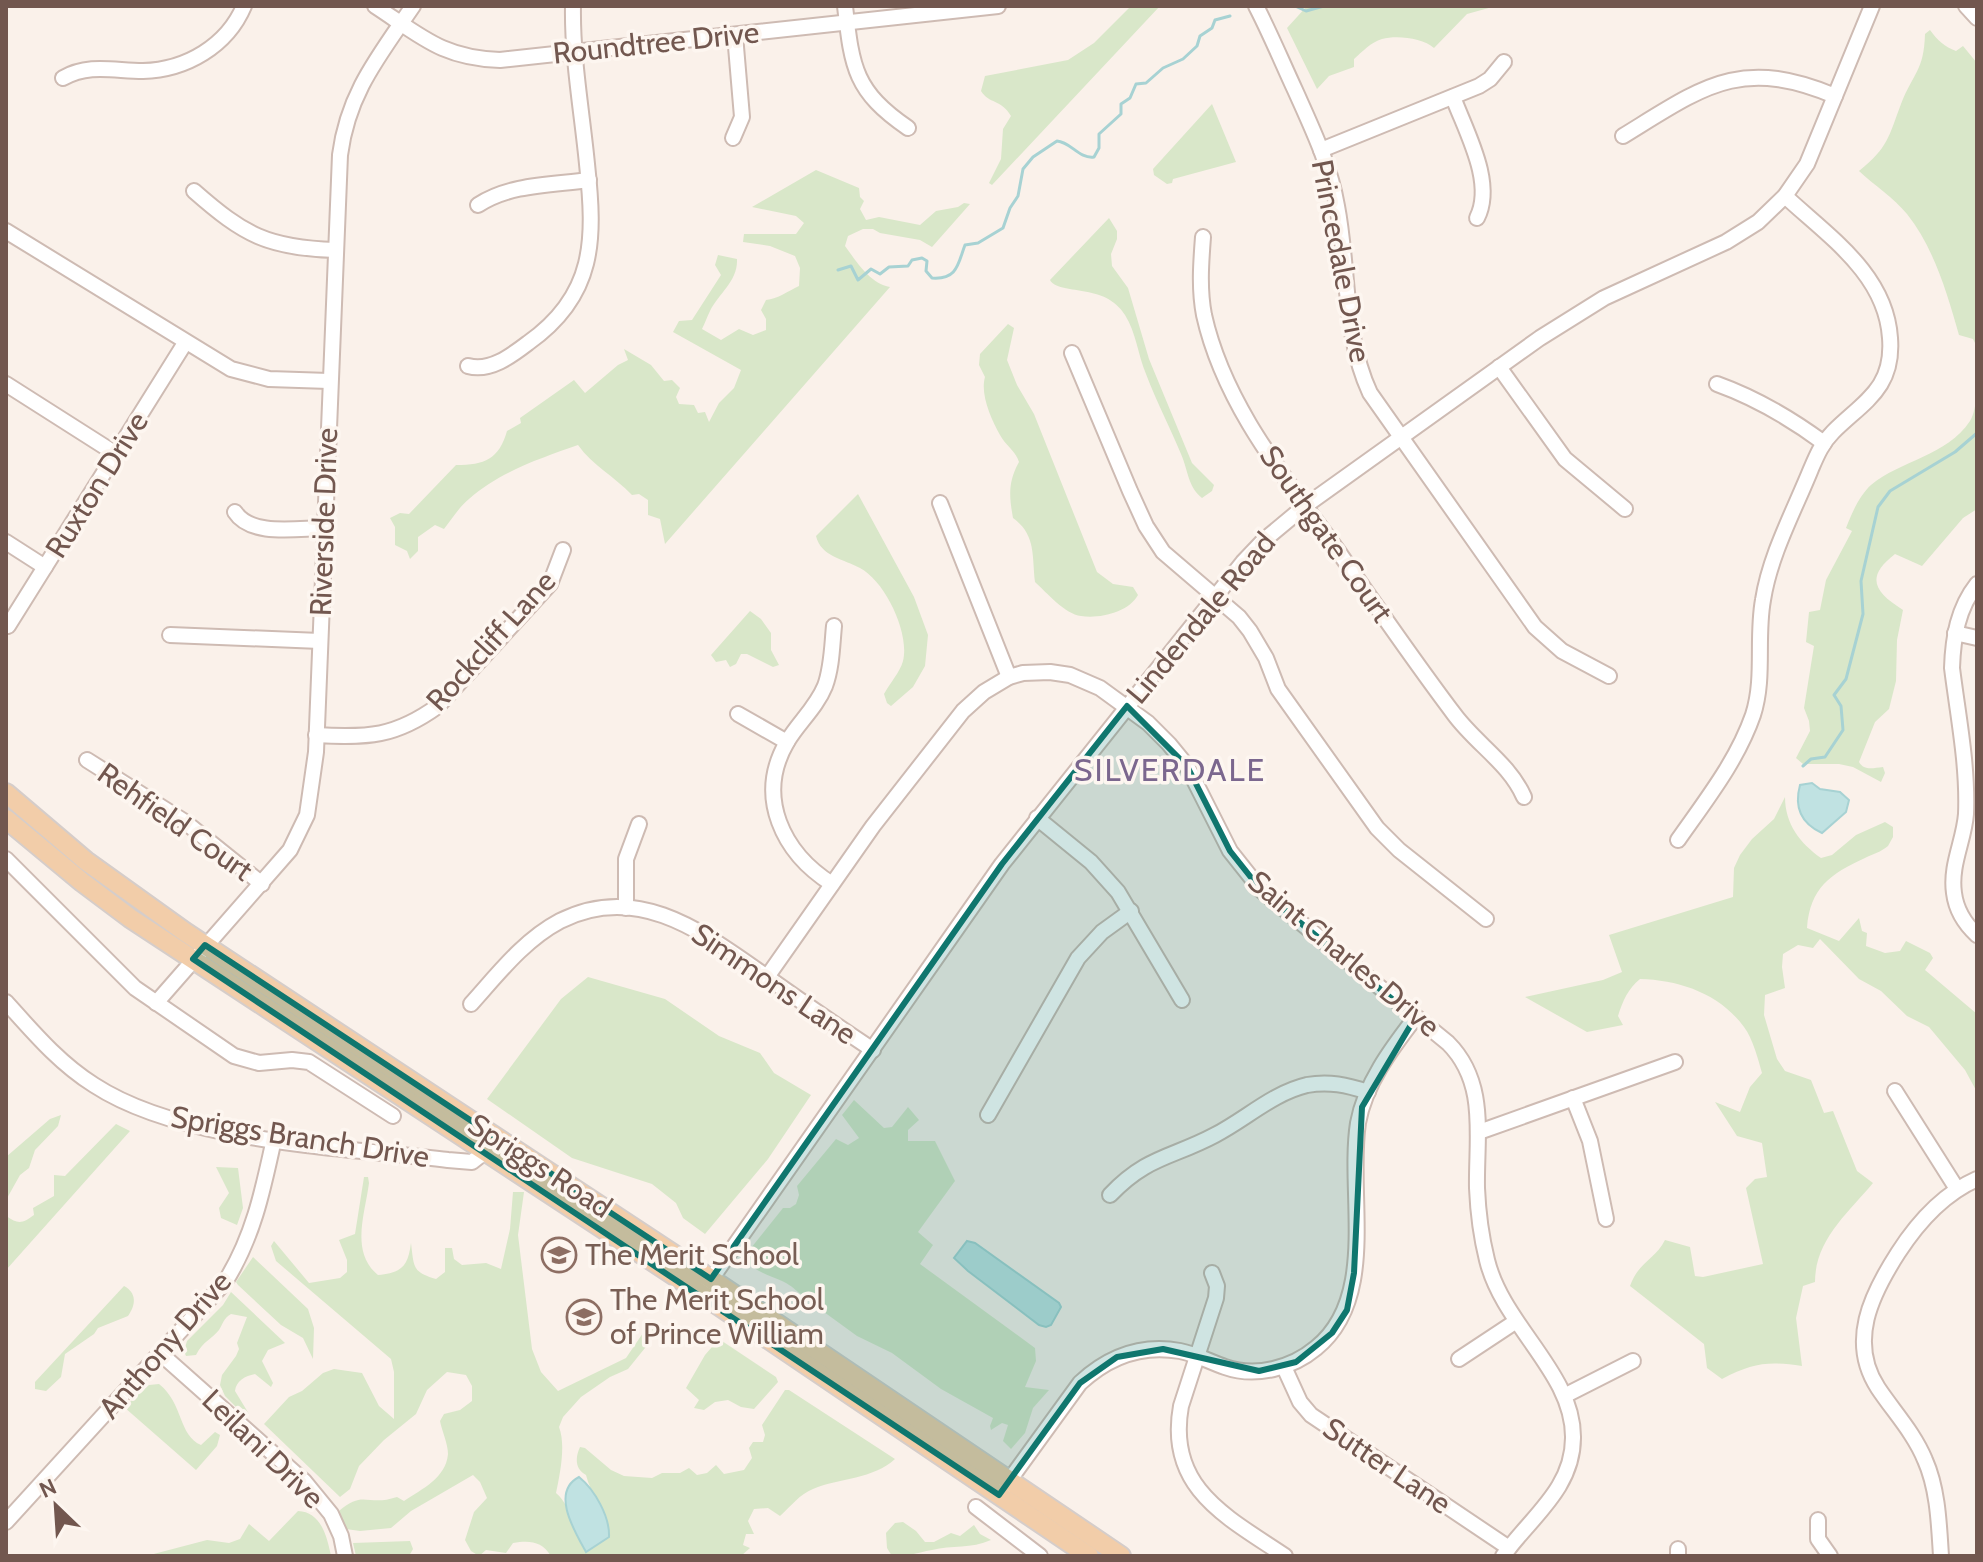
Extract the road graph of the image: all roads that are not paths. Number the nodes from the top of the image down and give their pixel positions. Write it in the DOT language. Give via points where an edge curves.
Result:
graph roads {
  1 [pos="244,6"];
  2 [pos="375,6"];
  3 [pos="413,6"];
  4 [pos="573,6"];
  5 [pos="845,6"];
  6 [pos="998,6"];
  7 [pos="1256,6"];
  8 [pos="1872,6"];
  9 [pos="1966,6"];
  10 [pos="1977,18"];
  11 [pos="847,23"];
  12 [pos="401,24"];
  13 [pos="735,35"];
  14 [pos="576,52"];
  15 [pos="1504,62"];
  16 [pos="63,78"];
  17 [pos="1835,96"];
  18 [pos="1453,97"];
  19 [pos="908,128"];
  20 [pos="1623,136"];
  21 [pos="733,138"];
  22 [pos="1321,150"];
  23 [pos="589,180"];
  24 [pos="194,191"];
  25 [pos="1785,196"];
  26 [pos="478,205"];
  27 [pos="1477,218"];
  28 [pos="6,231"];
  29 [pos="1203,237"];
  30 [pos="335,250"];
  31 [pos="185,343"];
  32 [pos="1072,353"];
  33 [pos="468,366"];
  34 [pos="1499,367"];
  35 [pos="329,381"];
  36 [pos="6,384"];
  37 [pos="1717,384"];
  38 [pos="1399,437"];
  39 [pos="1824,443"];
  40 [pos="116,454"];
  41 [pos="940,503"];
  42 [pos="1305,506"];
  43 [pos="1625,509"];
  44 [pos="235,512"];
  45 [pos="324,528"];
  46 [pos="6,542"];
  47 [pos="563,550"];
  48 [pos="45,567"];
  49 [pos="1977,584"];
  50 [pos="1214,597"];
  51 [pos="8,626"];
  52 [pos="834,626"];
  53 [pos="1955,633"];
  54 [pos="170,635"];
  55 [pos="1977,638"];
  56 [pos="320,641"];
  57 [pos="1609,676"];
  58 [pos="1009,677"];
  59 [pos="1127,706"];
  60 [pos="738,714"];
  61 [pos="316,735"];
  62 [pos="787,742"];
  63 [pos="87,760"];
  64 [pos="6,793"];
  65 [pos="1524,797"];
  66 [pos="1037,818"];
  67 [pos="6,819"];
  68 [pos="1971,820"];
  69 [pos="639,824"];
  70 [pos="1678,840"];
  71 [pos="6,859"];
  72 [pos="262,884"];
  73 [pos="832,884"];
  74 [pos="626,908"];
  75 [pos="1131,911"];
  76 [pos="1486,919"];
  77 [pos="1977,935"];
  78 [pos="199,952"];
  79 [pos="767,977"];
  80 [pos="1182,1000"];
  81 [pos="6,1002"];
  82 [pos="156,1003"];
  83 [pos="471,1004"];
  84 [pos="1415,1018"];
  85 [pos="873,1050"];
  86 [pos="1675,1062"];
  87 [pos="1895,1091"];
  88 [pos="1368,1092"];
  89 [pos="1573,1098"];
  90 [pos="988,1115"];
  91 [pos="393,1116"];
  92 [pos="1479,1132"];
  93 [pos="274,1139"];
  94 [pos="486,1151"];
  95 [pos="1977,1179"];
  96 [pos="1957,1189"];
  97 [pos="1110,1195"];
  98 [pos="1606,1219"];
  99 [pos="1212,1273"];
  100 [pos="706,1286"];
  101 [pos="1515,1322"];
  102 [pos="161,1354"];
  103 [pos="1198,1356"];
  104 [pos="1459,1359"];
  105 [pos="1633,1361"];
  106 [pos="1284,1367"];
  107 [pos="1566,1395"];
  108 [pos="1004,1488"];
  109 [pos="976,1507"];
  110 [pos="1818,1520"];
  111 [pos="6,1522"];
  112 [pos="1506,1552"];
  113 [pos="345,1556"];
  114 [pos="1040,1556"];
  115 [pos="1089,1556"];
  116 [pos="1121,1556"];
  117 [pos="1285,1556"];
  118 [pos="1830,1556"];
  119 [pos="1941,1556"];
  1 -- 16 [label="street" via="225,35 187,62 155,70 90,68"];
  2 -- 12 [label="street, Roundtree Drive"];
  3 -- 12 [label="street, Riverside Drive"];
  4 -- 14 [label="street"];
  5 -- 11 [label="street"];
  6 -- 11 [label="street, Roundtree Drive"];
  7 -- 22 [label="street, Princedale Drive"];
  8 -- 17 [label="street, Lindendale Road"];
  9 -- 10 [label="street"];
  11 -- 13 [label="street, Roundtree Drive"];
  11 -- 19 [label="street" via="853,66 863,86"];
  12 -- 14 [label="street, Roundtree Drive" via="431,44 464,56 500,60"];
  12 -- 30 [label="street, Riverside Drive" via="362,81 346,119"];
  13 -- 14 [label="street, Roundtree Drive"];
  13 -- 21 [label="street" via="742,117"];
  14 -- 23 [label="street"];
  15 -- 18 [label="street" via="1490,79"];
  17 -- 20 [label="street" via="1770,76 1732,79 1697,91"];
  17 -- 25 [label="street, Lindendale Road" via="1807,164"];
  18 -- 22 [label="street"];
  18 -- 27 [label="street" via="1484,187"];
  22 -- 38 [label="street, Princedale Drive" via="1337,202 1358,364"];
  23 -- 26 [label="street" via="514,189"];
  23 -- 33 [label="street" via="592,241 583,274 564,310 539,335 501,360"];
  24 -- 30 [label="street" via="257,237 290,247"];
  25 -- 34 [label="street, Lindendale Road" via="1744,232 1604,298"];
  25 -- 39 [label="street" via="1863,271 1881,297 1889,329 1888,363 1875,393"];
  28 -- 31 [label="street"];
  29 -- 42 [label="street, Southgate Court" via="1201,295 1210,336 1247,419"];
  30 -- 35 [label="street, Riverside Drive"];
  31 -- 35 [label="street" via="244,374"];
  31 -- 40 [label="street, Ruxton Drive"];
  32 -- 50 [label="street" via="1146,526 1173,562"];
  34 -- 38 [label="street, Lindendale Road"];
  34 -- 43 [label="street" via="1565,459"];
  35 -- 45 [label="street, Riverside Drive"];
  36 -- 40 [label="street"];
  37 -- 39 [label="street" via="1775,409"];
  38 -- 42 [label="street, Lindendale Road"];
  38 -- 57 [label="street, Princedale Drive" via="1535,627 1562,651"];
  39 -- 70 [label="street" via="1763,596 1760,681 1753,714 1733,758"];
  40 -- 48 [label="street, Ruxton Drive"];
  41 -- 58 [label="street"];
  42 -- 50 [label="street, Lindendale Road" via="1263,541"];
  42 -- 65 [label="street, Southgate Court" via="1452,712 1513,776"];
  44 -- 45 [label="street" via="257,526"];
  45 -- 56 [label="street, Riverside Drive"];
  46 -- 48 [label="street"];
  47 -- 61 [label="street, Rockcliff Lane" via="550,584 438,706 389,733 356,738"];
  48 -- 51 [label="street, Ruxton Drive"];
  49 -- 53 [label="street"];
  50 -- 59 [label="street, Lindendale Road"];
  50 -- 76 [label="street" via="1250,631 1278,689 1377,828"];
  52 -- 62 [label="street" via="826,683"];
  53 -- 55 [label="street"];
  53 -- 68 [label="street" via="1952,668"];
  54 -- 56 [label="street"];
  56 -- 61 [label="street, Riverside Drive"];
  58 -- 59 [label="street, Saint Charles Drive" via="1033,672 1070,675"];
  58 -- 73 [label="street, Saint Charles Drive" via="963,711"];
  59 -- 66 [label="street, Lindendale Road"];
  59 -- 84 [label="street, Saint Charles Drive" via="1187,766 1230,851 1261,890"];
  60 -- 62 [label="street"];
  61 -- 72 [label="street, Riverside Drive" via="307,815 290,850"];
  62 -- 73 [label="street" via="775,777 779,822 794,852"];
  63 -- 72 [label="street, Rehfield Court" via="185,822"];
  64 -- 78 [label="main road, Spriggs Road"];
  66 -- 75 [label="street" via="1098,869"];
  66 -- 85 [label="street, Lindendale Road"];
  67 -- 78 [label="main road, Spriggs Road" via="93,890"];
  68 -- 77 [label="street" via="1955,863 1953,889 1964,920"];
  69 -- 74 [label="street" via="626,859"];
  71 -- 82 [label="street"];
  72 -- 78 [label="street, Riverside Drive"];
  73 -- 79 [label="street, Saint Charles Drive"];
  74 -- 79 [label="street, Simmons Lane" via="690,925"];
  74 -- 83 [label="street, Simmons Lane" via="577,914 546,929"];
  75 -- 80 [label="street"];
  75 -- 90 [label="street" via="1078,958"];
  78 -- 82 [label="street, Riverside Drive"];
  78 -- 94 [label="main road, Spriggs Road"];
  78 -- 100 [label="main road, Spriggs Road"];
  79 -- 85 [label="street, Simmons Lane"];
  81 -- 93 [label="street, Spriggs Branch Drive" via="71,1069 114,1097 192,1125"];
  82 -- 91 [label="street" via="239,1058 309,1062"];
  84 -- 88 [label="street"];
  84 -- 92 [label="street, Saint Charles Drive" via="1464,1062 1475,1086"];
  85 -- 100 [label="street, Lindendale Road"];
  86 -- 89 [label="street"];
  87 -- 96 [label="street"];
  88 -- 97 [label="street" via="1335,1083 1290,1090 1214,1135 1151,1161"];
  88 -- 106 [label="street" via="1358,1123 1355,1250 1347,1310 1320,1345"];
  89 -- 92 [label="street"];
  89 -- 98 [label="street" via="1590,1141"];
  92 -- 101 [label="street, Saint Charles Drive" via="1482,1238 1495,1285"];
  93 -- 94 [label="street, Spriggs Branch Drive" via="467,1162"];
  93 -- 102 [label="street, Anthony Drive" via="255,1220 237,1262"];
  94 -- 100 [label="main road, Spriggs Road"];
  95 -- 96 [label="street"];
  96 -- 119 [label="street" via="1906,1240 1870,1304 1863,1335 1871,1376 1926,1461"];
  99 -- 103 [label="street" via="1216,1298"];
  100 -- 108 [label="main road, Spriggs Road"];
  101 -- 104 [label="street"];
  101 -- 107 [label="street, Saint Charles Drive"];
  102 -- 111 [label="street, Anthony Drive"];
  102 -- 113 [label="street, Leilani Drive" via="304,1481 331,1514"];
  103 -- 106 [label="street" via="1244,1371"];
  103 -- 108 [label="street" via="1147,1349 1092,1372"];
  103 -- 117 [label="street" via="1178,1422 1183,1464 1217,1509"];
  105 -- 107 [label="street"];
  106 -- 112 [label="street, Sutter Lane" via="1311,1415"];
  107 -- 112 [label="street, Saint Charles Drive" via="1573,1440 1568,1468 1554,1496"];
  108 -- 115 [label="main road, Spriggs Road"];
  108 -- 116 [label="main road, Spriggs Road"];
  109 -- 114 [label="street"];
  110 -- 118 [label="street" via="1818,1539"];
}
